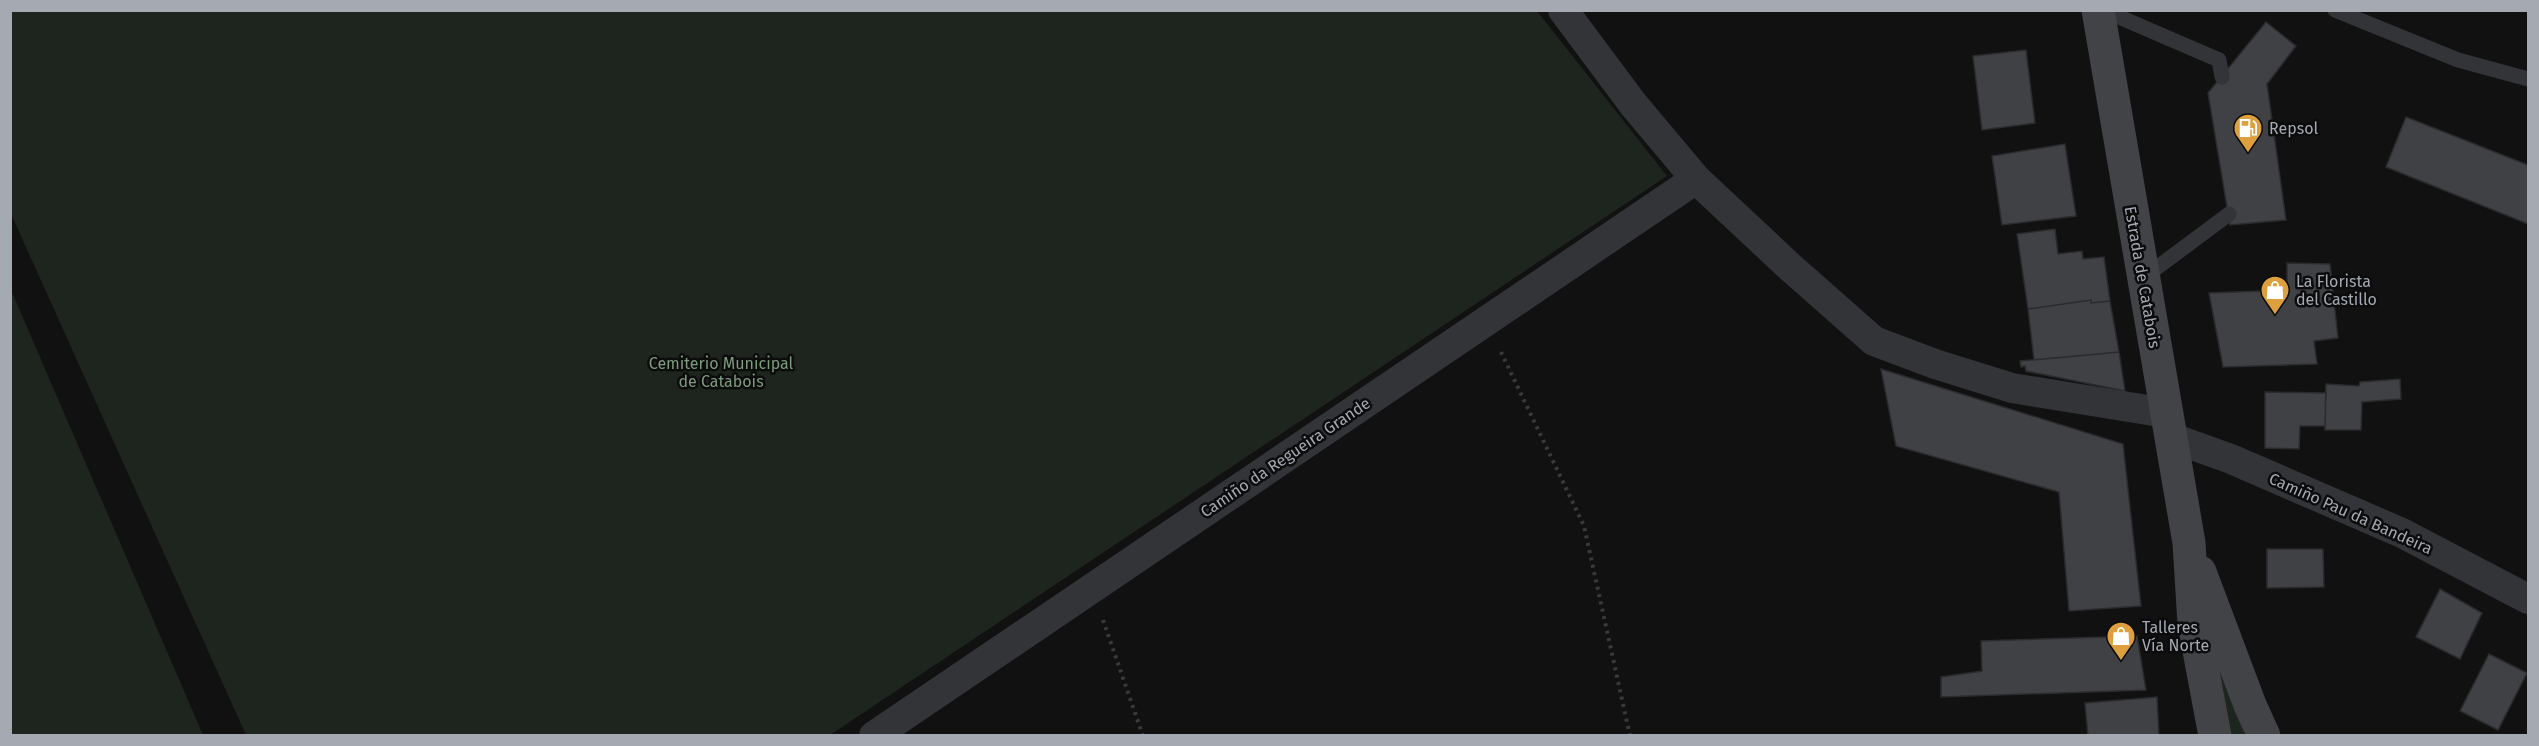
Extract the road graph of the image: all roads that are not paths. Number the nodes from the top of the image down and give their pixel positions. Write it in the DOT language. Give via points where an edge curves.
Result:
graph roads {
  1 [pos="1563,10"];
  2 [pos="2098,10"];
  3 [pos="2103,10"];
  4 [pos="2335,10"];
  5 [pos="2222,76"];
  6 [pos="2529,79"];
  7 [pos="1696,179"];
  8 [pos="2229,214"];
  9 [pos="2143,278"];
  10 [pos="2168,425"];
  11 [pos="2189,543"];
  12 [pos="2529,599"];
  13 [pos="874,735"];
  14 [pos="2215,735"];
  15 [pos="2264,735"];
  1 -- 7 [label="street, Camiño Pau da Bandeira" via="1633,104"];
  2 -- 9 [label="main road, Estrada de Catabois"];
  3 -- 5 [label="lane" via="2219,60"];
  4 -- 6 [label="lane" via="2458,60"];
  7 -- 10 [label="street, Camiño Pau da Bandeira" via="1874,340 2012,388"];
  7 -- 13 [label="street, Camiño da Regueira Grande"];
  8 -- 9 [label="lane"];
  9 -- 10 [label="main road, Estrada de Catabois"];
  10 -- 11 [label="main road, Estrada de Catabois"];
  10 -- 12 [label="street, Camiño Pau da Bandeira" via="2230,459 2402,533"];
  11 -- 14 [label="main road, Estrada de Catabois" via="2193,624"];
  11 -- 15 [label="main road, Estrada de Catabois"];
}
